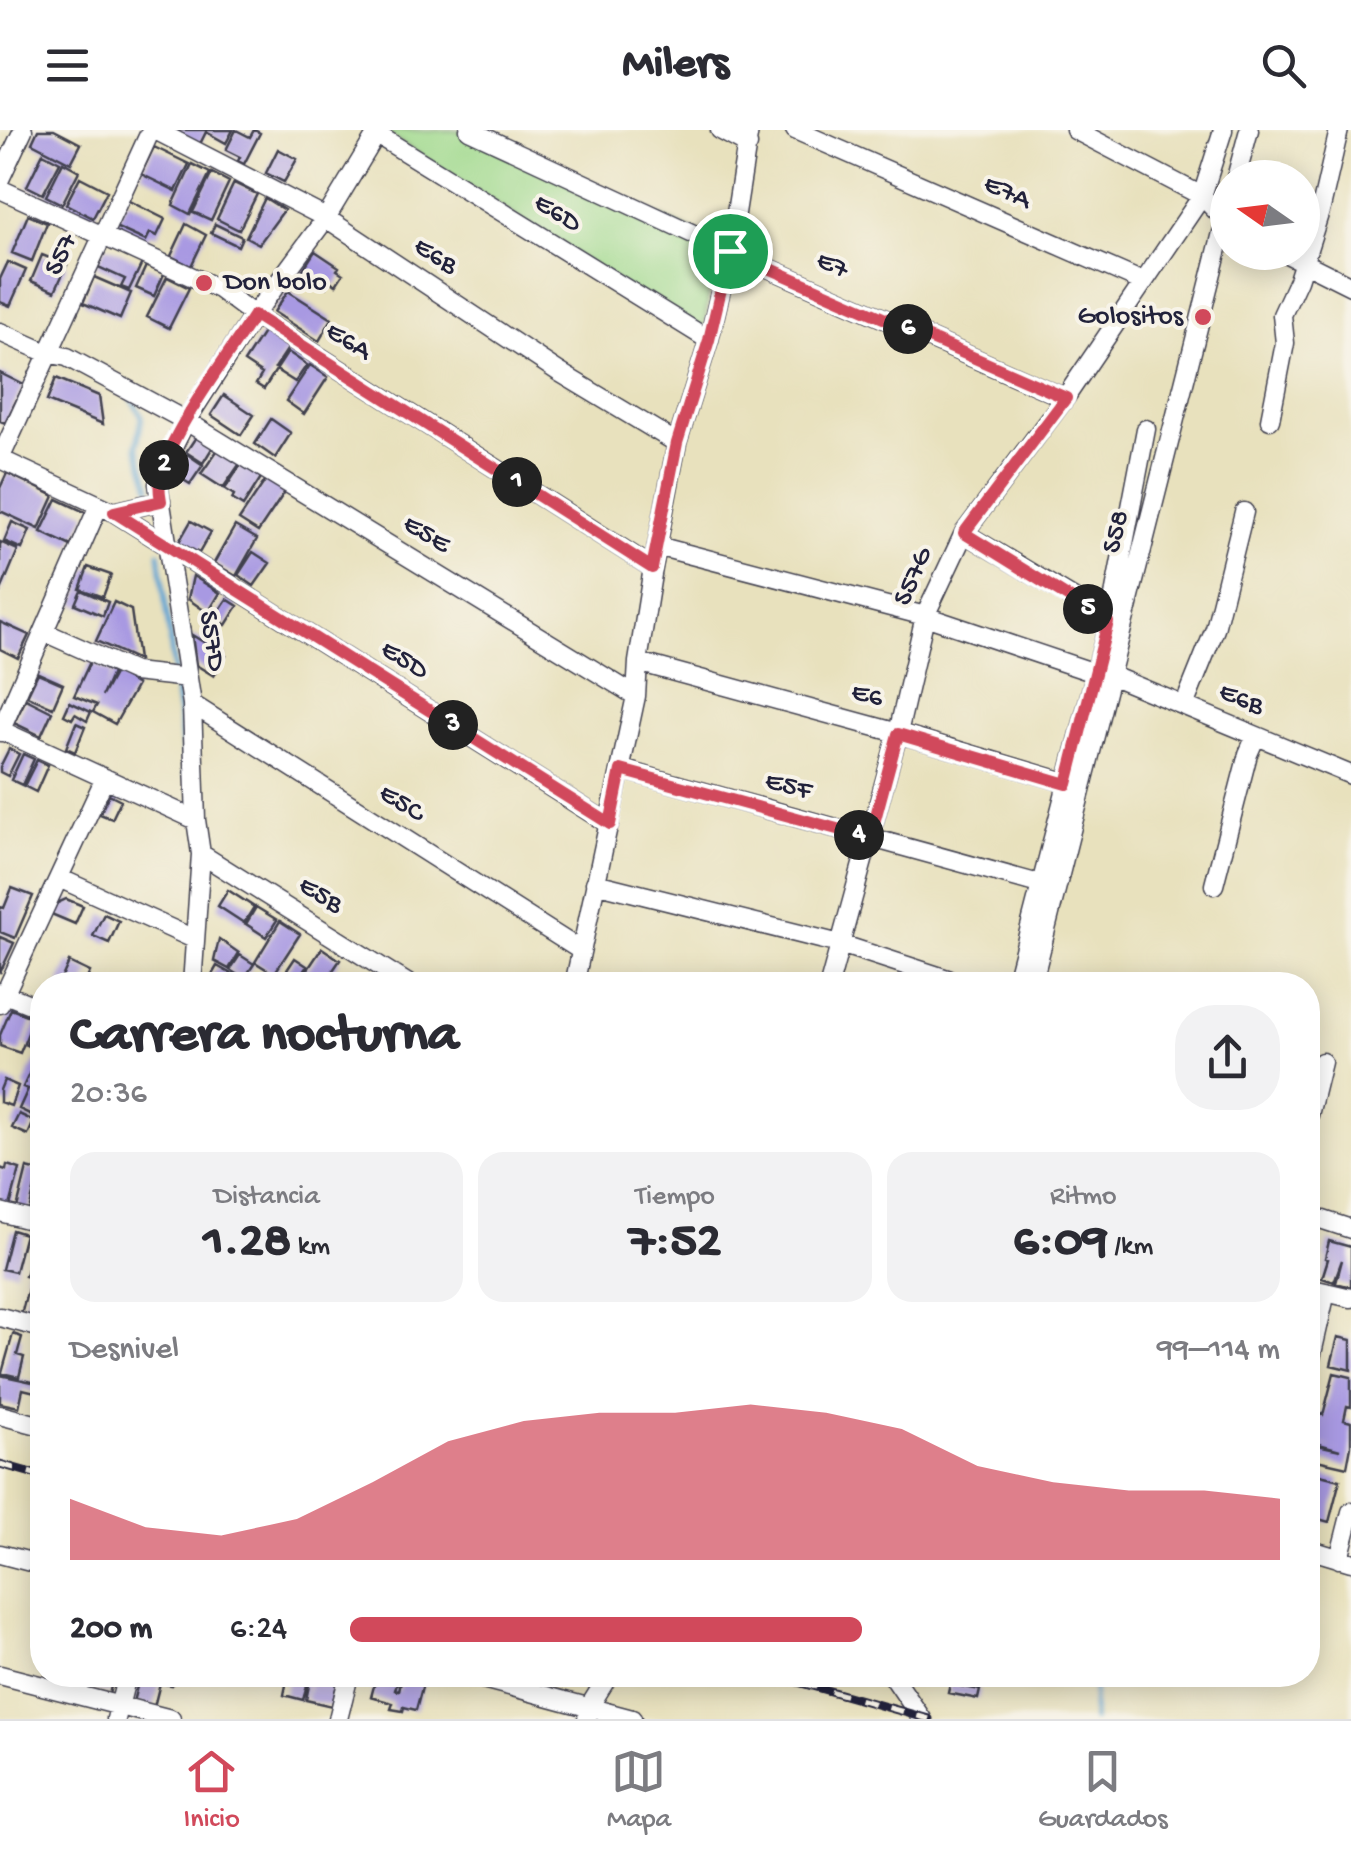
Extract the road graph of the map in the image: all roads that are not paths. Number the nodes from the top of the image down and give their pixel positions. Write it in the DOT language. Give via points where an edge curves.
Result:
graph roads {
  1 [pos="23,130"];
  2 [pos="153,130"];
  3 [pos="469,130"];
  4 [pos="720,130"];
  5 [pos="795,130"];
  6 [pos="1074,130"];
  7 [pos="1223,130"];
  8 [pos="1249,130"];
  9 [pos="1339,130"];
  10 [pos="378,132"];
  11 [pos="749,138"];
  12 [pos="1241,160"];
  13 [pos="0,179"];
  14 [pos="0,189"];
  15 [pos="1202,196"];
  16 [pos="1210,203"];
  17 [pos="1320,211"];
  18 [pos="326,218"];
  19 [pos="102,235"];
  20 [pos="730,251"];
  21 [pos="1212,270"];
  22 [pos="1301,270"];
  23 [pos="1317,270"];
  24 [pos="1143,282"];
  25 [pos="1351,286"];
  26 [pos="254,315"];
  27 [pos="0,332"];
  28 [pos="709,340"];
  29 [pos="47,353"];
  30 [pos="1066,398"];
  31 [pos="186,420"];
  32 [pos="1270,420"];
  33 [pos="1146,429"];
  34 [pos="677,443"];
  35 [pos="0,459"];
  36 [pos="161,501"];
  37 [pos="107,509"];
  38 [pos="1244,512"];
  39 [pos="964,533"];
  40 [pos="168,546"];
  41 [pos="657,546"];
  42 [pos="652,568"];
  43 [pos="926,616"];
  44 [pos="1115,624"];
  45 [pos="44,632"];
  46 [pos="638,662"];
  47 [pos="1102,674"];
  48 [pos="188,678"];
  49 [pos="636,696"];
  50 [pos="192,704"];
  51 [pos="1184,706"];
  52 [pos="0,731"];
  53 [pos="898,734"];
  54 [pos="1256,736"];
  55 [pos="621,770"];
  56 [pos="1351,775"];
  57 [pos="105,778"];
  58 [pos="1074,785"];
  59 [pos="196,820"];
  60 [pos="610,824"];
  61 [pos="870,838"];
  62 [pos="201,854"];
  63 [pos="59,878"];
  64 [pos="595,883"];
  65 [pos="1214,885"];
  66 [pos="1049,887"];
  67 [pos="194,939"];
  68 [pos="840,944"];
  69 [pos="580,950"];
  70 [pos="193,972"];
  71 [pos="389,972"];
  72 [pos="576,972"];
  73 [pos="832,972"];
  74 [pos="926,972"];
  75 [pos="1020,972"];
  76 [pos="1034,972"];
  77 [pos="2,997"];
  78 [pos="30,1005"];
  79 [pos="1322,1062"];
  80 [pos="1320,1070"];
  81 [pos="0,1212"];
  82 [pos="1320,1219"];
  83 [pos="30,1220"];
  84 [pos="1351,1230"];
  85 [pos="1320,1291"];
  86 [pos="1351,1298"];
  87 [pos="0,1318"];
  88 [pos="30,1325"];
  89 [pos="0,1414"];
  90 [pos="30,1423"];
  91 [pos="1351,1512"];
  92 [pos="1320,1553"];
  93 [pos="0,1554"];
  94 [pos="30,1561"];
  95 [pos="1345,1561"];
  96 [pos="0,1675"];
  97 [pos="30,1684"];
  98 [pos="38,1687"];
  99 [pos="124,1687"];
  100 [pos="346,1687"];
  101 [pos="506,1687"];
  102 [pos="602,1687"];
  103 [pos="900,1687"];
  104 [pos="118,1712"];
  105 [pos="588,1713"];
  106 [pos="171,1719"];
  107 [pos="338,1719"];
  108 [pos="632,1719"];
  109 [pos="922,1719"];
  1 -- 13 [label="street"];
  2 -- 18 [label="street, E6B"];
  2 -- 19 [label="street, S57"];
  3 -- 20 [label="street, E7"];
  4 -- 11 [label="street"];
  5 -- 24 [label="street, E7A"];
  6 -- 15 [label="street"];
  7 -- 15 [label="street"];
  8 -- 12 [label="street"];
  9 -- 17 [label="street"];
  10 -- 18 [label="street, S57D"];
  10 -- 28 [label="street, E6D"];
  11 -- 20 [label="street"];
  14 -- 19 [label="street, E6A"];
  15 -- 16 [label="street"];
  15 -- 24 [label="street, S57G"];
  18 -- 26 [label="street, S57D"];
  18 -- 34 [label="street, E6B"];
  19 -- 26 [label="street, E6A" via="219,289"];
  19 -- 29 [label="street, S57"];
  20 -- 28 [label="street"];
  20 -- 30 [label="street, E7"];
  21 -- 44 [label="street, S58"];
  22 -- 32 [label="street" via="1282,315 1284,343"];
  23 -- 25 [label="street"];
  24 -- 30 [label="street, S57G"];
  26 -- 31 [label="street, S57D"];
  26 -- 42 [label="street, E6A"];
  27 -- 29 [label="street"];
  28 -- 34 [label="street"];
  29 -- 31 [label="street" via="67,357"];
  29 -- 35 [label="street, S57"];
  30 -- 39 [label="street, S57G"];
  31 -- 36 [label="street, S57D" via="161,471"];
  31 -- 49 [label="street, E5E"];
  33 -- 44 [label="street, S58"];
  34 -- 41 [label="street"];
  35 -- 37 [label="street"];
  36 -- 37 [label="street"];
  36 -- 40 [label="street, S57D"];
  37 -- 40 [label="street"];
  37 -- 45 [label="street"];
  38 -- 51 [label="street" via="1215,629"];
  39 -- 43 [label="street, S57G"];
  39 -- 44 [label="street"];
  40 -- 48 [label="street, S57D"];
  40 -- 60 [label="street, E5D"];
  41 -- 42 [label="street"];
  41 -- 43 [label="street"];
  42 -- 46 [label="street"];
  43 -- 47 [label="street"];
  43 -- 53 [label="street, S57G"];
  44 -- 47 [label="street, S58"];
  45 -- 48 [label="street" via="134,672"];
  45 -- 52 [label="street"];
  46 -- 49 [label="street"];
  46 -- 53 [label="street, E6"];
  47 -- 51 [label="street, E6B"];
  47 -- 58 [label="street, S58"];
  48 -- 50 [label="street, S57D"];
  49 -- 55 [label="street"];
  50 -- 59 [label="street, S57D"];
  50 -- 69 [label="street, E5C"];
  51 -- 54 [label="street, E6B"];
  52 -- 57 [label="street"];
  53 -- 58 [label="street, E6"];
  53 -- 61 [label="street, S57G"];
  54 -- 56 [label="street, E6B"];
  54 -- 65 [label="street"];
  55 -- 60 [label="street"];
  55 -- 61 [label="street, E5F"];
  57 -- 59 [label="street"];
  57 -- 63 [label="street"];
  58 -- 66 [label="street, S58"];
  59 -- 62 [label="street, S57D"];
  60 -- 64 [label="street"];
  61 -- 66 [label="street, E5F"];
  61 -- 68 [label="street, S57G"];
  62 -- 67 [label="street, S57D"];
  62 -- 71 [label="street, E5B"];
  63 -- 67 [label="street"];
  63 -- 77 [label="street"];
  64 -- 68 [label="street"];
  64 -- 69 [label="street"];
  66 -- 75 [label="street, S58"];
  66 -- 76 [label="street, S58"];
  67 -- 70 [label="street, S57D"];
  68 -- 73 [label="street, S57G"];
  68 -- 74 [label="street"];
  69 -- 72 [label="street"];
  77 -- 78 [label="street"];
  79 -- 80 [label="street"];
  81 -- 83 [label="street"];
  82 -- 84 [label="street"];
  85 -- 86 [label="street"];
  87 -- 88 [label="street"];
  89 -- 90 [label="street"];
  91 -- 95 [label="street"];
  92 -- 95 [label="street"];
  93 -- 94 [label="street"];
  96 -- 97 [label="street"];
  98 -- 104 [label="street"];
  99 -- 104 [label="street"];
  100 -- 107 [label="street"];
  101 -- 105 [label="street"];
  102 -- 105 [label="street"];
  103 -- 109 [label="street"];
  104 -- 106 [label="street"];
  105 -- 108 [label="street"];
}
